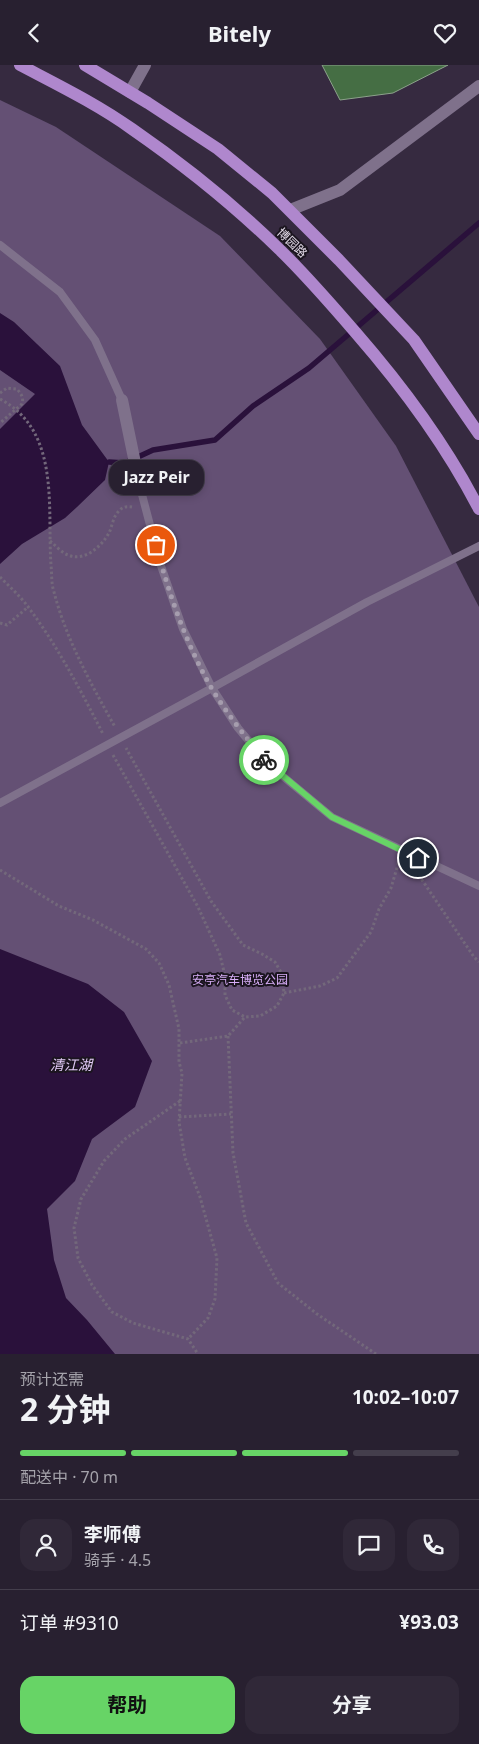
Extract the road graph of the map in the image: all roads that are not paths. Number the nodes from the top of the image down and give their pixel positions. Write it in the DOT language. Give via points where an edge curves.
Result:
graph roads {
  1 [pos="20,65"];
  2 [pos="85,65"];
  3 [pos="145,65"];
  4 [pos="479,86"];
  5 [pos="130,92"];
  6 [pos="290,210"];
  7 [pos="0,245"];
  8 [pos="122,400"];
  9 [pos="479,434"];
  10 [pos="140,487"];
  11 [pos="479,509"];
  12 [pos="479,546"];
  13 [pos="212,688"];
  14 [pos="0,803"];
  15 [pos="479,886"];
  1 -- 11 [label="main road, 博园路" via="131,128 253,225 316,287 386,367 462,475"];
  2 -- 5 [label="main road, 博园路"];
  3 -- 5 [label="street"];
  4 -- 6 [label="street" via="340,190"];
  5 -- 6 [label="main road, 博园路" via="218,149"];
  6 -- 9 [label="main road, 博园路" via="414,340"];
  7 -- 8 [label="lane" via="60,292 95,339"];
  8 -- 10 [label="street"];
  10 -- 13 [label="lane" via="160,563 183,629"];
  12 -- 13 [label="lane" via="366,602"];
  13 -- 14 [label="lane"];
  13 -- 15 [label="lane" via="238,728 268,764 332,817"];
}
